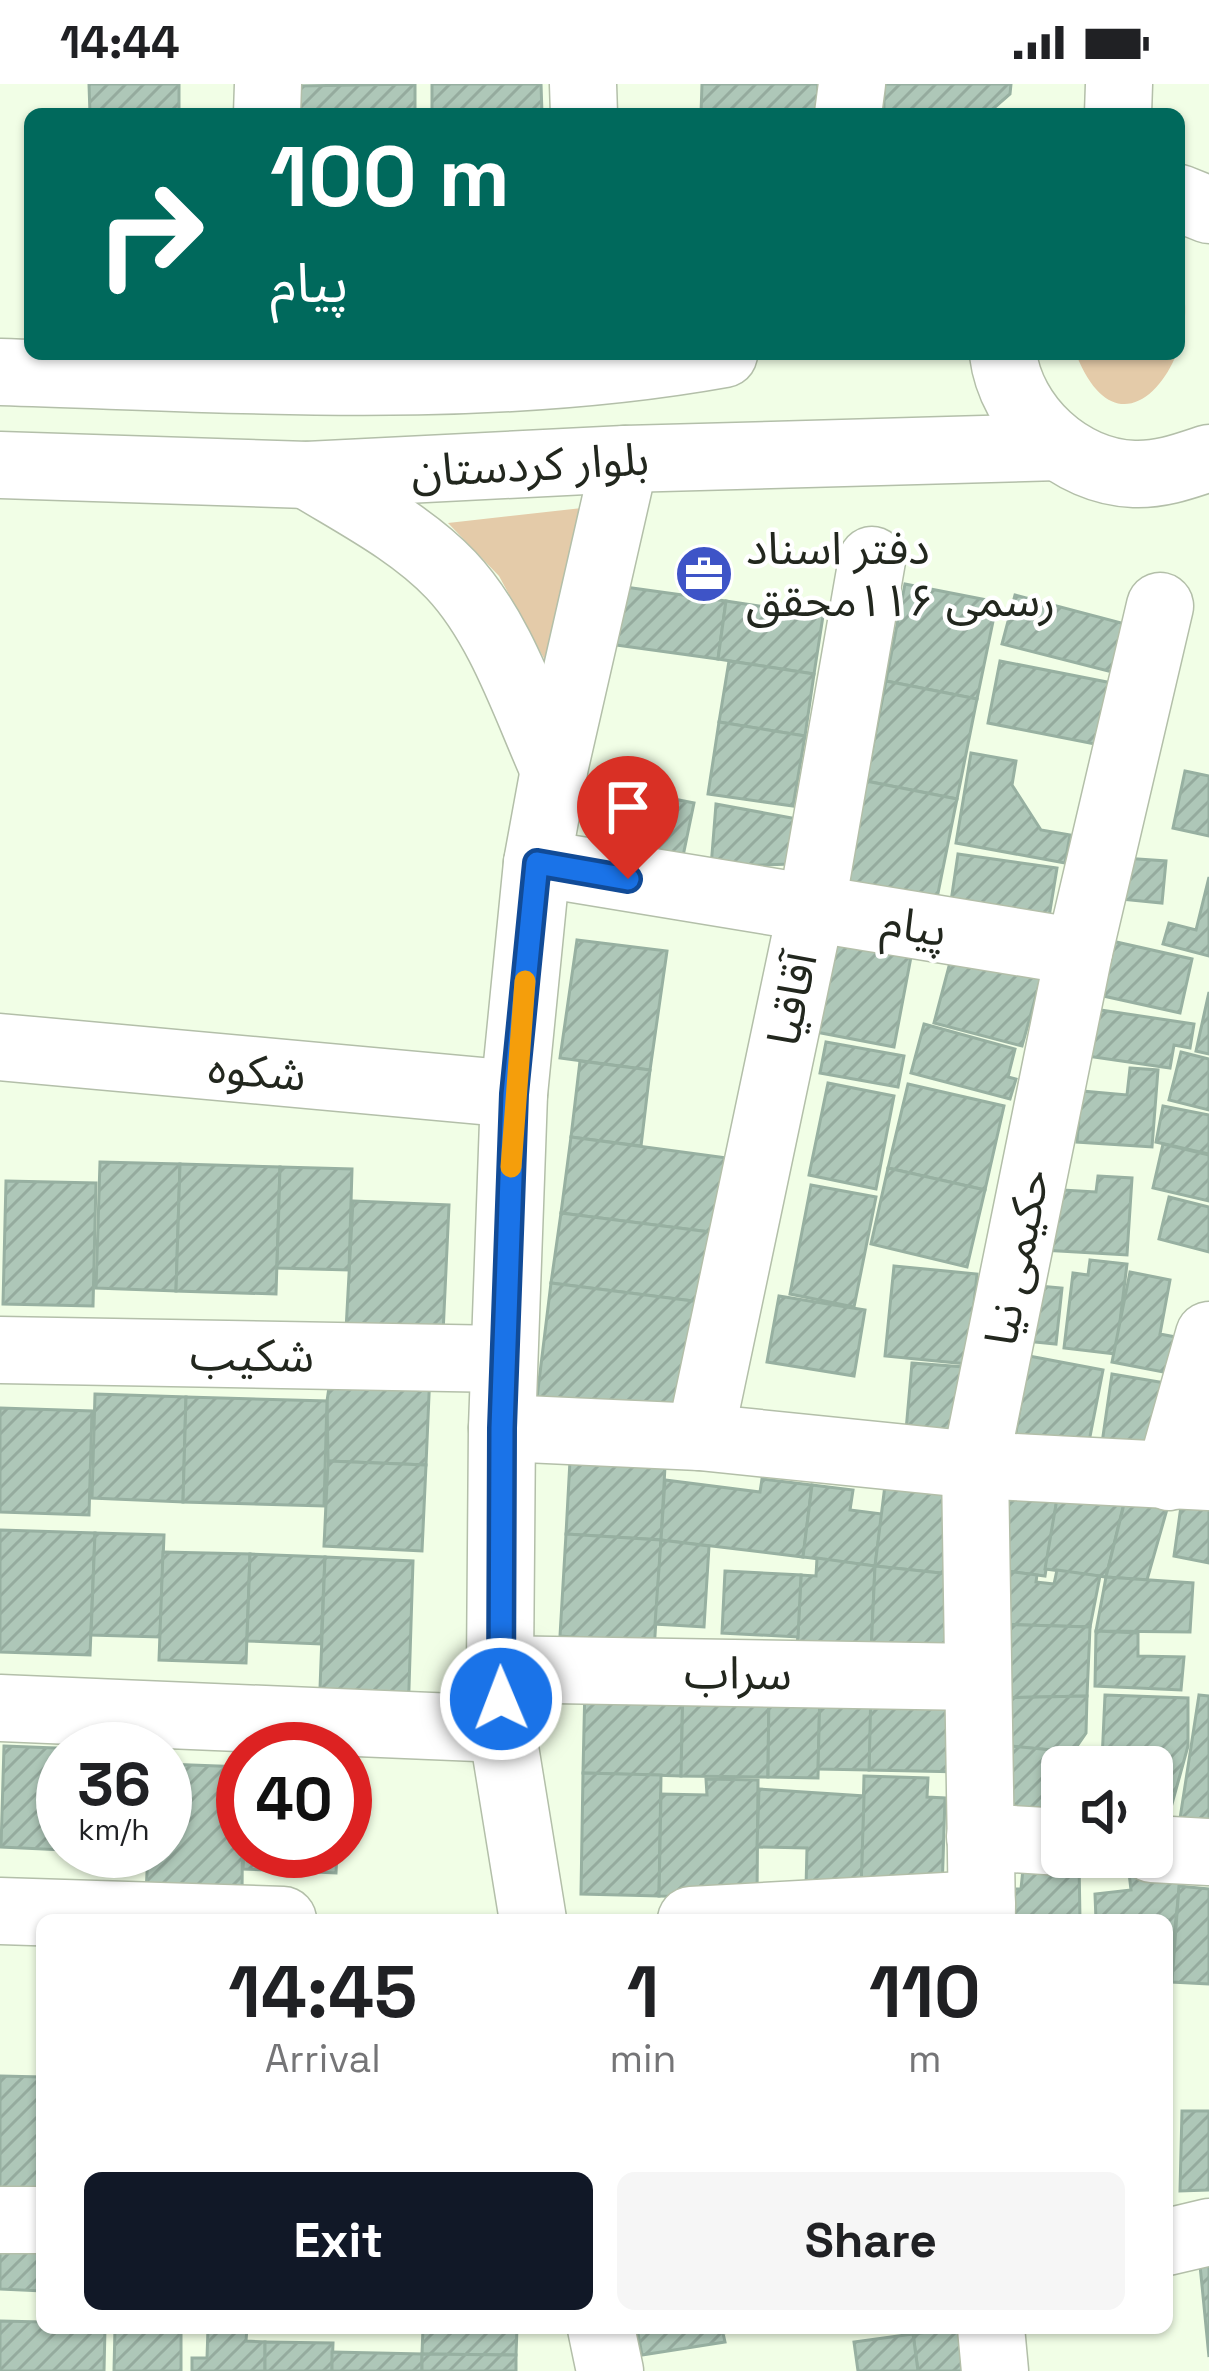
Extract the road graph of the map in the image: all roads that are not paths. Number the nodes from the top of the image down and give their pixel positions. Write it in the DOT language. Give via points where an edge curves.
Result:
graph roads {
  1 [pos="692,360"];
  2 [pos="1005,360"];
  3 [pos="0,372"];
  4 [pos="1059,447"];
  5 [pos="1209,458"];
  6 [pos="625,459"];
  7 [pos="0,466"];
  8 [pos="307,475"];
  9 [pos="872,560"];
  10 [pos="1160,606"];
  11 [pos="554,770"];
  12 [pos="537,863"];
  13 [pos="811,910"];
  14 [pos="1079,952"];
  15 [pos="0,1047"];
  16 [pos="514,1094"];
  17 [pos="1209,1335"];
  18 [pos="0,1350"];
  19 [pos="504,1359"];
  20 [pos="502,1428"];
  21 [pos="700,1437"];
  22 [pos="975,1465"];
  23 [pos="1189,1477"];
  24 [pos="976,1677"];
  25 [pos="501,1699"];
  26 [pos="0,1708"];
  27 [pos="980,1837"];
  28 [pos="1041,1841"];
  29 [pos="1173,1850"];
  30 [pos="1209,1852"];
  31 [pos="0,1911"];
  32 [pos="982,1912"];
  33 [pos="94,1914"];
  34 [pos="532,1914"];
  35 [pos="910,1914"];
  36 [pos="0,2220"];
  37 [pos="36,2221"];
  38 [pos="1209,2232"];
  39 [pos="1173,2241"];
  40 [pos="602,2334"];
  41 [pos="992,2334"];
  42 [pos="610,2371"];
  43 [pos="995,2371"];
  1 -- 3 [label="street, بلوار کردستان" via="421,382"];
  2 -- 4 [label="street" via="1014,394"];
  4 -- 5 [label="street" via="1132,474"];
  4 -- 6 [label="street, بلوار کردستان"];
  6 -- 8 [label="street, بلوار کردستان"];
  6 -- 11 [label="street"];
  7 -- 8 [label="street, بلوار کردستان"];
  8 -- 11 [label="street" via="394,528 451,575 489,627"];
  9 -- 13 [label="street, آقاقیا"];
  10 -- 14 [label="street, حکیمی نیا"];
  11 -- 12 [label="street"];
  12 -- 13 [label="street, پیام"];
  12 -- 16 [label="street"];
  13 -- 14 [label="street, پیام"];
  13 -- 21 [label="street, آقاقیا"];
  14 -- 22 [label="street, حکیمی نیا"];
  15 -- 16 [label="street, شکوه"];
  16 -- 19 [label="street"];
  17 -- 23 [label="street"];
  18 -- 19 [label="street, شکیب"];
  19 -- 20 [label="street"];
  20 -- 21 [label="street"];
  20 -- 25 [label="street"];
  21 -- 22 [label="street"];
  22 -- 23 [label="street"];
  22 -- 24 [label="street, حکیمی نیا"];
  24 -- 25 [label="street, سراب"];
  24 -- 27 [label="street, حکیمی نیا"];
  25 -- 26 [label="street, سراب"];
  25 -- 34 [label="street"];
  27 -- 28 [label="street"];
  27 -- 32 [label="street, حکیمی نیا"];
  29 -- 30 [label="street"];
  31 -- 33 [label="street"];
  32 -- 35 [label="street"];
  36 -- 37 [label="street"];
  38 -- 39 [label="street"];
  40 -- 42 [label="street"];
  41 -- 43 [label="street"];
}
